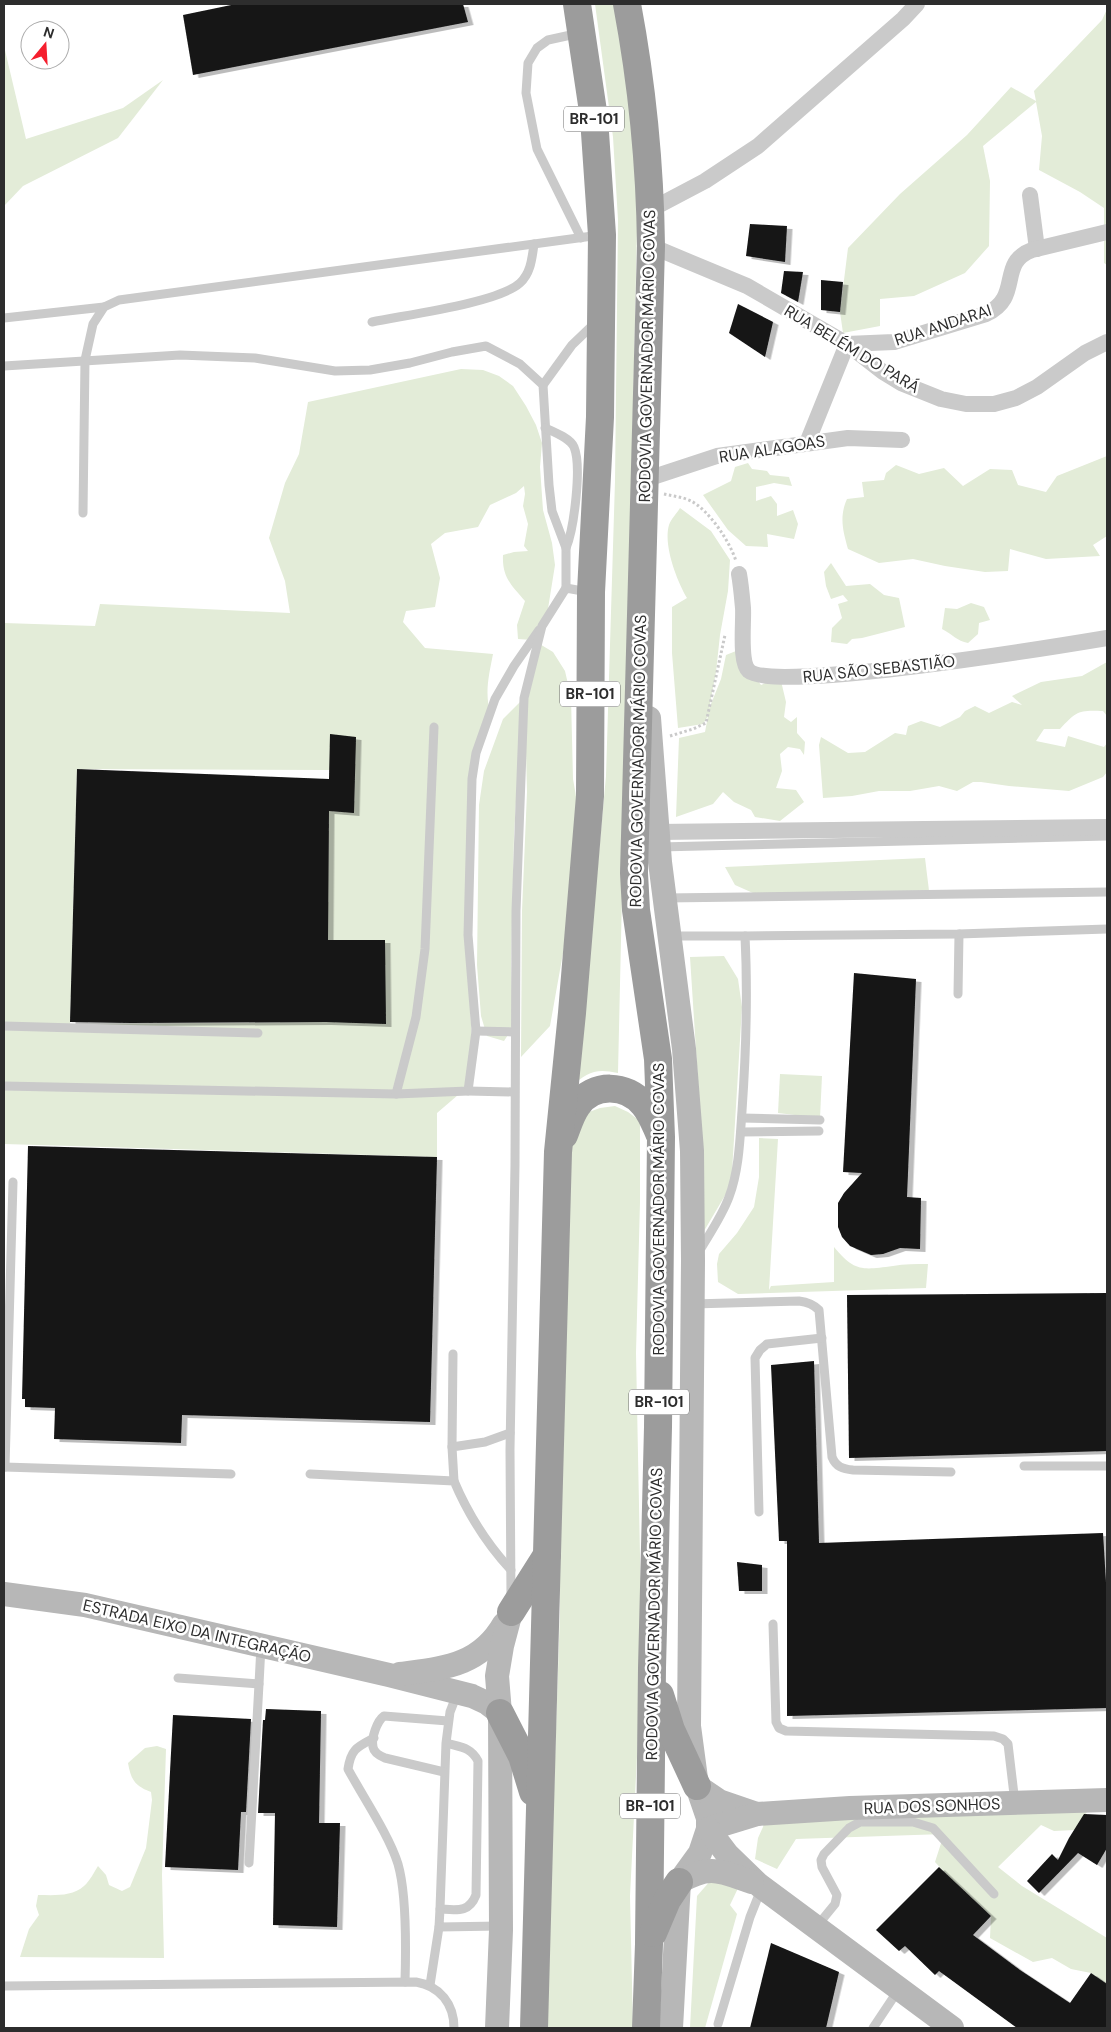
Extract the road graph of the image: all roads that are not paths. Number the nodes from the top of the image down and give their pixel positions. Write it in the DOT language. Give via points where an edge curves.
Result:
graph roads {
  1 [pos="577,4"];
  2 [pos="627,4"];
  3 [pos="917,4"];
  4 [pos="582,33"];
  5 [pos="1030,195"];
  6 [pos="650,210"];
  7 [pos="1107,232"];
  8 [pos="592,236"];
  9 [pos="534,244"];
  10 [pos="651,246"];
  11 [pos="1037,249"];
  12 [pos="104,307"];
  13 [pos="600,317"];
  14 [pos="4,318"];
  15 [pos="372,322"];
  16 [pos="1107,342"];
  17 [pos="847,344"];
  18 [pos="84,360"];
  19 [pos="4,366"];
  20 [pos="543,385"];
  21 [pos="546,428"];
  22 [pos="902,440"];
  23 [pos="807,442"];
  24 [pos="644,485"];
  25 [pos="83,513"];
  26 [pos="566,548"];
  27 [pos="739,574"];
  28 [pos="578,590"];
  29 [pos="542,626"];
  30 [pos="1107,638"];
  31 [pos="639,662"];
  32 [pos="434,727"];
  33 [pos="1107,827"];
  34 [pos="1107,836"];
  35 [pos="658,839"];
  36 [pos="1107,892"];
  37 [pos="665,898"];
  38 [pos="1107,929"];
  39 [pos="959,934"];
  40 [pos="670,936"];
  41 [pos="744,936"];
  42 [pos="958,994"];
  43 [pos="4,1026"];
  44 [pos="476,1031"];
  45 [pos="515,1032"];
  46 [pos="258,1033"];
  47 [pos="4,1086"];
  48 [pos="468,1091"];
  49 [pos="514,1092"];
  50 [pos="396,1094"];
  51 [pos="742,1118"];
  52 [pos="776,1119"];
  53 [pos="820,1120"];
  54 [pos="776,1131"];
  55 [pos="820,1131"];
  56 [pos="741,1132"];
  57 [pos="661,1137"];
  58 [pos="558,1152"];
  59 [pos="12,1182"];
  60 [pos="693,1261"];
  61 [pos="693,1304"];
  62 [pos="822,1338"];
  63 [pos="453,1354"];
  64 [pos="510,1433"];
  65 [pos="452,1447"];
  66 [pos="1024,1466"];
  67 [pos="1107,1466"];
  68 [pos="4,1467"];
  69 [pos="951,1472"];
  70 [pos="231,1474"];
  71 [pos="310,1474"];
  72 [pos="454,1480"];
  73 [pos="759,1512"];
  74 [pos="547,1554"];
  75 [pos="511,1570"];
  76 [pos="4,1594"];
  77 [pos="511,1612"];
  78 [pos="773,1624"];
  79 [pos="261,1646"];
  80 [pos="652,1668"];
  81 [pos="388,1675"];
  82 [pos="178,1678"];
  83 [pos="259,1684"];
  84 [pos="458,1692"];
  85 [pos="500,1713"];
  86 [pos="448,1721"];
  87 [pos="374,1738"];
  88 [pos="446,1744"];
  89 [pos="444,1772"];
  90 [pos="697,1786"];
  91 [pos="1107,1800"];
  92 [pos="1015,1803"];
  93 [pos="540,1812"];
  94 [pos="757,1814"];
  95 [pos="708,1829"];
  96 [pos="249,1863"];
  97 [pos="679,1882"];
  98 [pos="761,1886"];
  99 [pos="994,1894"];
  100 [pos="440,1908"];
  101 [pos="501,1926"];
  102 [pos="439,1927"];
  103 [pos="816,1928"];
  104 [pos="649,1944"];
  105 [pos="406,1982"];
  106 [pos="430,1985"];
  107 [pos="4,1986"];
  108 [pos="899,1989"];
  109 [pos="718,2024"];
  110 [pos="454,2028"];
  111 [pos="496,2028"];
  112 [pos="534,2028"];
  113 [pos="646,2028"];
  114 [pos="671,2028"];
  115 [pos="873,2028"];
  116 [pos="952,2028"];
  1 -- 4 [label="highway, BR-101"];
  2 -- 6 [label="highway, RODOVIA GOVERNADOR MÁRIO COVAS / BR-101" via="640,85"];
  3 -- 6 [label="street" via="758,146 705,181"];
  4 -- 8 [label="highway, BR-101" via="594,118"];
  4 -- 8 [label="lane" via="548,40 537,48 528,63 526,93 537,150"];
  5 -- 11 [label="street"];
  6 -- 10 [label="highway, RODOVIA GOVERNADOR MÁRIO COVAS / BR-101"];
  7 -- 11 [label="street, RUA ANDARAI"];
  8 -- 9 [label="lane"];
  8 -- 13 [label="highway, BR-101"];
  9 -- 12 [label="lane" via="119,300"];
  9 -- 15 [label="lane" via="530,269 521,283 505,293"];
  10 -- 17 [label="street, RUA BELÉM DO PARÁ" via="747,286"];
  10 -- 24 [label="highway, RODOVIA GOVERNADOR MÁRIO COVAS / BR-101"];
  11 -- 17 [label="street, RUA ANDARAI" via="1018,258 1005,298 994,310 894,342"];
  12 -- 14 [label="lane"];
  12 -- 18 [label="lane" via="93,324"];
  13 -- 20 [label="lane" via="572,345"];
  13 -- 28 [label="highway, BR-101" via="600,417"];
  16 -- 17 [label="street, RUA BELÉM DO PARÁ" via="1085,353 1037,388 994,404 966,404 942,399 901,383"];
  17 -- 23 [label="street"];
  18 -- 19 [label="lane"];
  18 -- 20 [label="lane" via="180,355 255,358 335,370 370,370 486,346 520,364"];
  18 -- 25 [label="lane"];
  20 -- 21 [label="lane"];
  21 -- 26 [label="lane" via="552,510"];
  21 -- 26 [label="lane" via="574,446 577,463 577,489"];
  22 -- 23 [label="street, RUA ALAGOAS" via="856,437"];
  23 -- 24 [label="street, RUA ALAGOAS" via="717,456"];
  24 -- 31 [label="highway, RODOVIA GOVERNADOR MÁRIO COVAS / BR-101"];
  26 -- 28 [label="lane"];
  27 -- 30 [label="street, RUA SÃO SEBASTIÃO" via="745,664 748,671 759,676 847,674"];
  28 -- 29 [label="lane"];
  28 -- 58 [label="highway, BR-101" via="590,796"];
  29 -- 44 [label="lane" via="495,698 476,753 472,779 468,935"];
  29 -- 45 [label="lane" via="524,698"];
  31 -- 35 [label="main road" via="646,696"];
  31 -- 57 [label="highway, RODOVIA GOVERNADOR MÁRIO COVAS / BR-101" via="634,882 658,1060"];
  32 -- 50 [label="lane" via="425,948 416,1017"];
  33 -- 35 [label="street"];
  34 -- 35 [label="lane"];
  35 -- 37 [label="main road"];
  36 -- 37 [label="lane"];
  37 -- 40 [label="main road"];
  38 -- 39 [label="lane"];
  39 -- 41 [label="lane"];
  39 -- 42 [label="lane"];
  40 -- 41 [label="lane"];
  40 -- 60 [label="main road" via="692,1151"];
  41 -- 51 [label="lane" via="746,1059"];
  43 -- 46 [label="lane"];
  44 -- 45 [label="lane"];
  44 -- 48 [label="lane"];
  45 -- 49 [label="lane"];
  47 -- 50 [label="lane"];
  48 -- 49 [label="lane"];
  48 -- 50 [label="lane"];
  49 -- 64 [label="lane" via="516,1165"];
  51 -- 52 [label="lane"];
  51 -- 56 [label="lane"];
  52 -- 53 [label="lane"];
  52 -- 54 [label="lane"];
  54 -- 55 [label="lane"];
  54 -- 56 [label="lane"];
  56 -- 60 [label="lane" via="730,1196"];
  57 -- 58 [label="highway" via="637,1099 624,1091 604,1088 595,1090 577,1106"];
  57 -- 80 [label="highway, RODOVIA GOVERNADOR MÁRIO COVAS / BR-101"];
  58 -- 74 [label="highway, BR-101"];
  59 -- 68 [label="lane"];
  60 -- 61 [label="main road"];
  61 -- 62 [label="lane" via="806,1302 819,1310"];
  61 -- 90 [label="main road" via="688,1694"];
  62 -- 69 [label="lane" via="835,1464 842,1469 853,1470"];
  62 -- 73 [label="lane" via="767,1344 755,1358"];
  63 -- 65 [label="lane"];
  64 -- 65 [label="lane" via="485,1442"];
  64 -- 75 [label="lane"];
  65 -- 72 [label="lane"];
  66 -- 67 [label="lane"];
  68 -- 70 [label="lane"];
  71 -- 72 [label="lane"];
  72 -- 75 [label="lane" via="463,1503 492,1550"];
  74 -- 77 [label="highway"];
  74 -- 93 [label="highway, BR-101"];
  75 -- 77 [label="lane"];
  76 -- 79 [label="main road, ESTRADA EIXO DA INTEGRAÇÃO" via="84,1605"];
  77 -- 81 [label="main road, ESTRADA EIXO DA INTEGRAÇÃO" via="493,1640 466,1660 446,1667"];
  77 -- 85 [label="main road" via="498,1668"];
  78 -- 92 [label="lane" via="776,1722 779,1728 786,1731 994,1736 1008,1744"];
  79 -- 81 [label="main road, ESTRADA EIXO DA INTEGRAÇÃO"];
  79 -- 83 [label="lane"];
  80 -- 90 [label="highway" via="671,1730"];
  80 -- 104 [label="highway, RODOVIA GOVERNADOR MÁRIO COVAS / BR-101"];
  81 -- 84 [label="main road, ESTRADA EIXO DA INTEGRAÇÃO"];
  82 -- 83 [label="lane"];
  83 -- 96 [label="lane"];
  84 -- 85 [label="main road, ESTRADA EIXO DA INTEGRAÇÃO" via="482,1700"];
  84 -- 86 [label="lane"];
  85 -- 93 [label="highway" via="522,1756"];
  85 -- 101 [label="main road"];
  86 -- 87 [label="lane" via="384,1716 378,1722"];
  86 -- 88 [label="lane"];
  87 -- 89 [label="lane" via="373,1747 380,1756"];
  87 -- 105 [label="lane" via="355,1748 348,1769 398,1865 406,1942"];
  88 -- 89 [label="lane"];
  88 -- 100 [label="lane" via="469,1750 478,1762 476,1895 467,1908"];
  89 -- 100 [label="lane"];
  90 -- 94 [label="main road, RUA DOS SONHOS" via="719,1801"];
  90 -- 95 [label="main road" via="708,1818"];
  91 -- 92 [label="main road, RUA DOS SONHOS"];
  92 -- 94 [label="main road, RUA DOS SONHOS"];
  93 -- 112 [label="highway, BR-101"];
  94 -- 95 [label="main road, RUA DOS SONHOS"];
  95 -- 97 [label="main road" via="700,1854"];
  95 -- 98 [label="main road" via="727,1854"];
  97 -- 98 [label="main road" via="710,1870"];
  97 -- 104 [label="highway"];
  97 -- 114 [label="main road"];
  98 -- 103 [label="main road"];
  98 -- 109 [label="lane"];
  99 -- 103 [label="lane" via="933,1828 913,1822 860,1822 849,1828 821,1860 837,1895"];
  100 -- 102 [label="lane"];
  101 -- 102 [label="lane"];
  101 -- 111 [label="main road"];
  102 -- 106 [label="lane"];
  103 -- 108 [label="main road"];
  104 -- 113 [label="highway, RODOVIA GOVERNADOR MÁRIO COVAS / BR-101"];
  105 -- 106 [label="lane"];
  105 -- 107 [label="lane"];
  106 -- 110 [label="lane" via="448,2001"];
  108 -- 115 [label="lane"];
  108 -- 116 [label="main road"];
}
